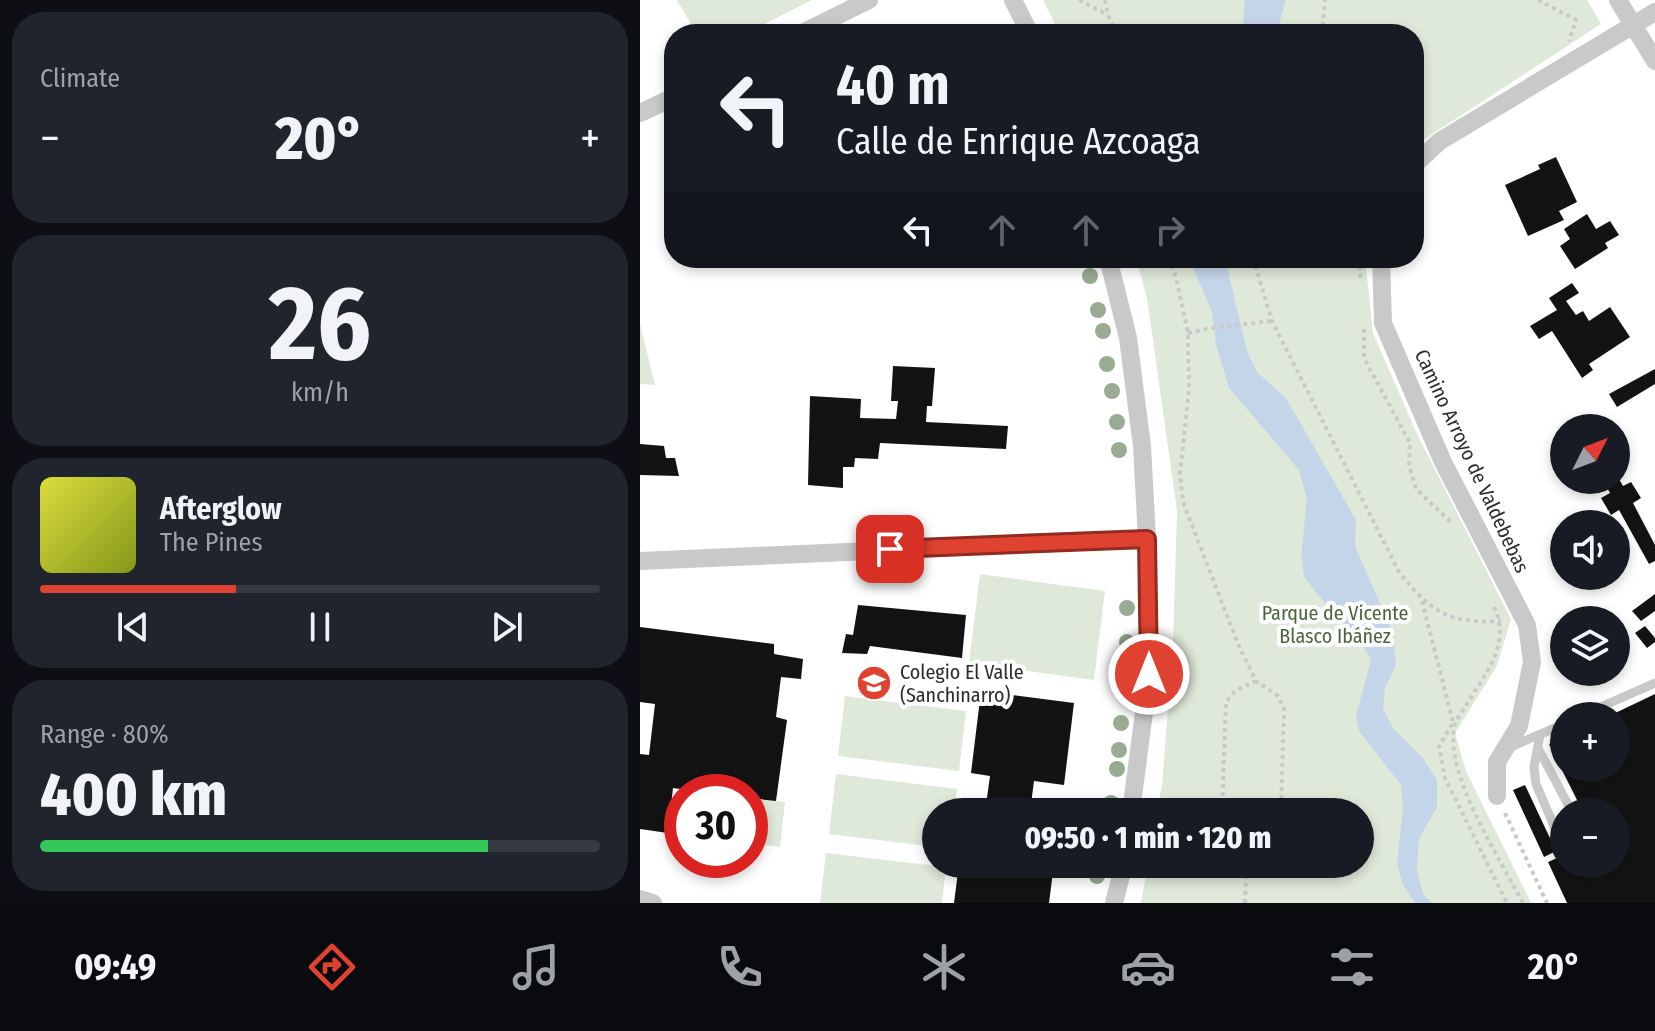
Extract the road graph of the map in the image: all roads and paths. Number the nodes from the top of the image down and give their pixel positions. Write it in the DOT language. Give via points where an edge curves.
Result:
graph roads {
  1 [pos="869,0"];
  2 [pos="1013,0"];
  3 [pos="1079,0"];
  4 [pos="1105,0"];
  5 [pos="1325,0"];
  6 [pos="1538,0"];
  7 [pos="1618,0"];
  8 [pos="1655,12"];
  9 [pos="1108,15"];
  10 [pos="820,24"];
  11 [pos="1025,24"];
  12 [pos="1112,24"];
  13 [pos="1323,24"];
  14 [pos="1632,25"];
  15 [pos="1569,41"];
  16 [pos="1655,61"];
  17 [pos="664,102"];
  18 [pos="640,113"];
  19 [pos="1424,156"];
  20 [pos="1110,268"];
  21 [pos="1172,268"];
  22 [pos="1256,268"];
  23 [pos="1360,268"];
  24 [pos="1381,268"];
  25 [pos="1361,288"];
  26 [pos="1364,319"];
  27 [pos="1272,321"];
  28 [pos="1188,333"];
  29 [pos="1454,525"];
  30 [pos="1147,539"];
  31 [pos="640,561"];
  32 [pos="1422,601"];
  33 [pos="1494,607"];
  34 [pos="1501,621"];
  35 [pos="1256,681"];
  36 [pos="1655,683"];
  37 [pos="1612,702"];
  38 [pos="1453,725"];
  39 [pos="1550,730"];
  40 [pos="1540,735"];
  41 [pos="1538,748"];
  42 [pos="1505,749"];
  43 [pos="1497,796"];
  44 [pos="1133,798"];
  45 [pos="1223,798"];
  46 [pos="1281,798"];
  47 [pos="1565,798"];
  48 [pos="1550,817"];
  49 [pos="1120,878"];
  50 [pos="1246,878"];
  51 [pos="640,899"];
  52 [pos="653,903"];
  53 [pos="1114,903"];
  54 [pos="1245,903"];
  55 [pos="1507,903"];
  56 [pos="1523,903"];
  57 [pos="1547,903"];
  1 -- 10 [label="street"];
  2 -- 11 [label="street"];
  3 -- 9 [label="path"];
  4 -- 9 [label="path"];
  5 -- 13 [label="path"];
  6 -- 15 [label="path" via="1576,20"];
  7 -- 14 [label="street"];
  8 -- 14 [label="street"];
  9 -- 12 [label="path"];
  14 -- 16 [label="street"];
  14 -- 19 [label="street"];
  17 -- 18 [label="street"];
  20 -- 30 [label="street" via="1128,338"];
  21 -- 28 [label="path"];
  22 -- 27 [label="path"];
  23 -- 25 [label="path"];
  24 -- 42 [label="street, Camino Arroyo de Valdebebas" via="1383,323 1443,462 1527,625 1532,662 1519,726"];
  26 -- 29 [label="path" via="1364,358 1410,443 1416,489"];
  27 -- 28 [label="path"];
  27 -- 32 [label="path" via="1399,572"];
  28 -- 35 [label="path" via="1183,502"];
  30 -- 31 [label="street"];
  30 -- 44 [label="street" via="1149,674"];
  32 -- 34 [label="path" via="1471,623"];
  32 -- 38 [label="path"];
  33 -- 34 [label="path"];
  34 -- 38 [label="path" via="1502,637 1493,661"];
  35 -- 45 [label="path" via="1236,690 1226,702"];
  35 -- 46 [label="path" via="1278,696 1284,708"];
  36 -- 37 [label="lane"];
  38 -- 55 [label="path" via="1439,746 1445,778"];
  38 -- 56 [label="path" via="1463,788"];
  39 -- 40 [label="lane"];
  40 -- 41 [label="lane"];
  40 -- 42 [label="lane"];
  41 -- 47 [label="lane"];
  41 -- 48 [label="lane" via="1536,784"];
  42 -- 43 [label="street, Camino Arroyo de Valdebebas" via="1497,762"];
  43 -- 57 [label="path"];
  49 -- 53 [label="street"];
  50 -- 54 [label="path"];
  51 -- 52 [label="street"];
}
